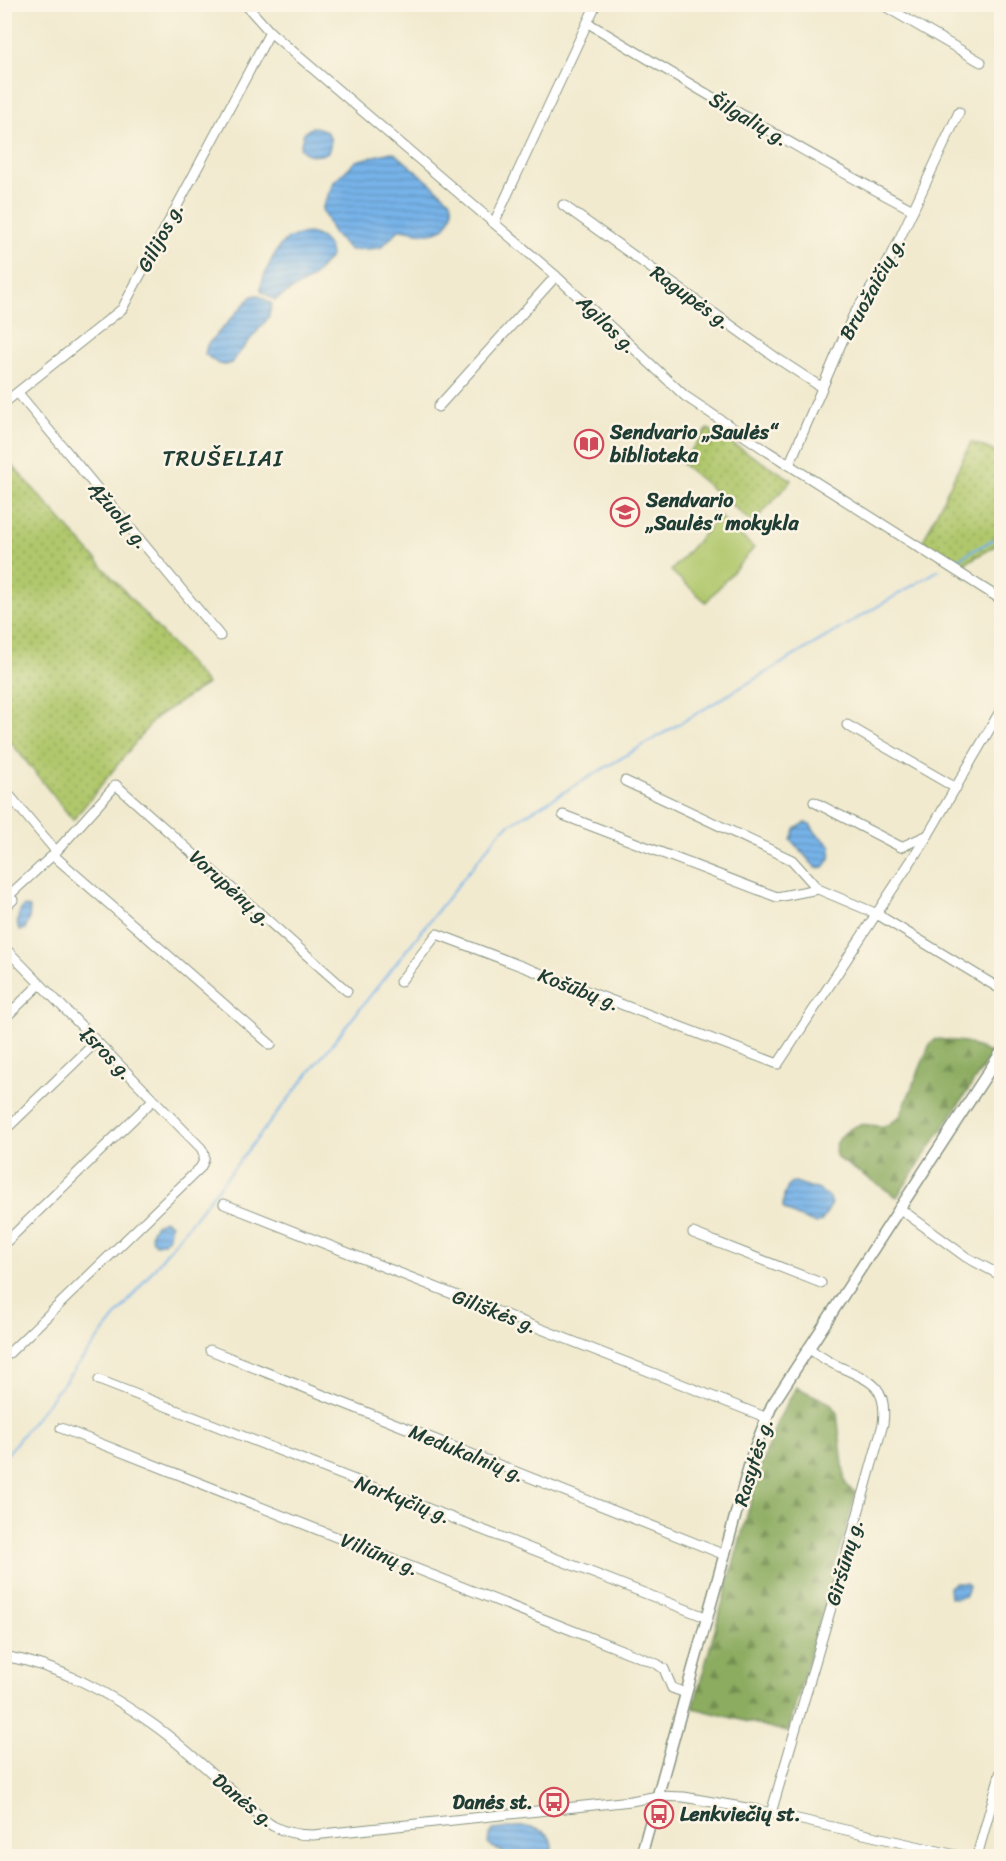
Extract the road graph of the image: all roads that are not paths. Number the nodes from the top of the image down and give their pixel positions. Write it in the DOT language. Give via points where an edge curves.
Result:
graph roads {
  1 [pos="245,4"];
  2 [pos="596,4"];
  3 [pos="881,4"];
  4 [pos="588,23"];
  5 [pos="270,32"];
  6 [pos="981,62"];
  7 [pos="959,112"];
  8 [pos="563,205"];
  9 [pos="913,210"];
  10 [pos="494,223"];
  11 [pos="556,276"];
  12 [pos="821,387"];
  13 [pos="18,393"];
  14 [pos="4,404"];
  15 [pos="438,407"];
  16 [pos="789,465"];
  17 [pos="1002,600"];
  18 [pos="220,636"];
  19 [pos="1002,708"];
  20 [pos="847,725"];
  21 [pos="625,782"];
  22 [pos="956,788"];
  23 [pos="4,789"];
  24 [pos="814,802"];
  25 [pos="563,815"];
  26 [pos="928,835"];
  27 [pos="54,853"];
  28 [pos="818,889"];
  29 [pos="9,900"];
  30 [pos="4,908"];
  31 [pos="875,913"];
  32 [pos="4,946"];
  33 [pos="400,981"];
  34 [pos="40,984"];
  35 [pos="1002,990"];
  36 [pos="347,991"];
  37 [pos="4,1019"];
  38 [pos="96,1042"];
  39 [pos="271,1045"];
  40 [pos="1002,1051"];
  41 [pos="153,1100"];
  42 [pos="4,1131"];
  43 [pos="224,1204"];
  44 [pos="899,1208"];
  45 [pos="693,1233"];
  46 [pos="4,1244"];
  47 [pos="1002,1276"];
  48 [pos="821,1283"];
  49 [pos="808,1348"];
  50 [pos="210,1350"];
  51 [pos="4,1358"];
  52 [pos="99,1380"];
  53 [pos="765,1417"];
  54 [pos="61,1428"];
  55 [pos="725,1555"];
  56 [pos="708,1618"];
  57 [pos="4,1656"];
  58 [pos="686,1693"];
  59 [pos="1002,1767"];
  60 [pos="658,1796"];
  61 [pos="771,1813"];
  62 [pos="641,1857"];
  63 [pos="960,1857"];
  64 [pos="977,1857"];
  1 -- 5 [label="street, Agilos g."];
  2 -- 4 [label="street"];
  3 -- 6 [label="street"];
  4 -- 9 [label="street, Šilgalių g." via="778,136"];
  4 -- 10 [label="street"];
  5 -- 10 [label="street, Agilos g."];
  5 -- 13 [label="street, Gilijos g." via="122,309"];
  7 -- 9 [label="street, Bruožaičių g."];
  8 -- 12 [label="street, Ragupės g."];
  9 -- 12 [label="street, Bruožaičių g." via="887,264 853,316"];
  10 -- 11 [label="street, Agilos g."];
  11 -- 15 [label="street"];
  11 -- 16 [label="street, Agilos g." via="685,396"];
  12 -- 16 [label="street, Bruožaičių g."];
  13 -- 14 [label="street, Gilijos g."];
  13 -- 18 [label="street, Ąžuolų g."];
  16 -- 17 [label="street, Agilos g."];
  19 -- 22 [label="street"];
  20 -- 22 [label="street"];
  21 -- 28 [label="street" via="792,860"];
  22 -- 26 [label="street"];
  23 -- 27 [label="street"];
  24 -- 26 [label="street" via="901,847"];
  25 -- 28 [label="street" via="777,897"];
  26 -- 31 [label="street"];
  27 -- 29 [label="street"];
  27 -- 36 [label="street, Vorupėnų g." via="116,785"];
  27 -- 39 [label="street"];
  28 -- 31 [label="street"];
  29 -- 30 [label="street"];
  31 -- 33 [label="street, Košūbų g." via="778,1064 437,934"];
  31 -- 35 [label="street"];
  32 -- 34 [label="street, Įsros g."];
  34 -- 37 [label="street"];
  34 -- 38 [label="street, Įsros g."];
  38 -- 41 [label="street, Įsros g."];
  38 -- 42 [label="street"];
  40 -- 44 [label="main road, Rasytės g."];
  41 -- 46 [label="street"];
  41 -- 51 [label="street, Įsros g." via="201,1148 204,1161 200,1168"];
  43 -- 53 [label="street, Giliškės g."];
  44 -- 47 [label="street" via="966,1257"];
  44 -- 49 [label="main road, Rasytės g."];
  45 -- 48 [label="street"];
  49 -- 53 [label="main road, Rasytės g."];
  49 -- 61 [label="street, Giršūnų g." via="871,1382 881,1393 885,1408"];
  50 -- 55 [label="street, Medukalnių g."];
  52 -- 56 [label="street, Narkyčių g."];
  53 -- 55 [label="main road, Rasytės g."];
  54 -- 58 [label="street, Viliūnų g." via="657,1664 664,1669 672,1688"];
  55 -- 56 [label="main road, Rasytės g."];
  56 -- 58 [label="main road, Rasytės g."];
  57 -- 60 [label="street, Danės g." via="58,1670 125,1706 180,1745 272,1825 298,1835"];
  58 -- 60 [label="main road, Rasytės g."];
  59 -- 64 [label="street"];
  60 -- 61 [label="street, Danės g."];
  60 -- 62 [label="main road, Rasytės g."];
  61 -- 63 [label="street, Danės g."];
}
